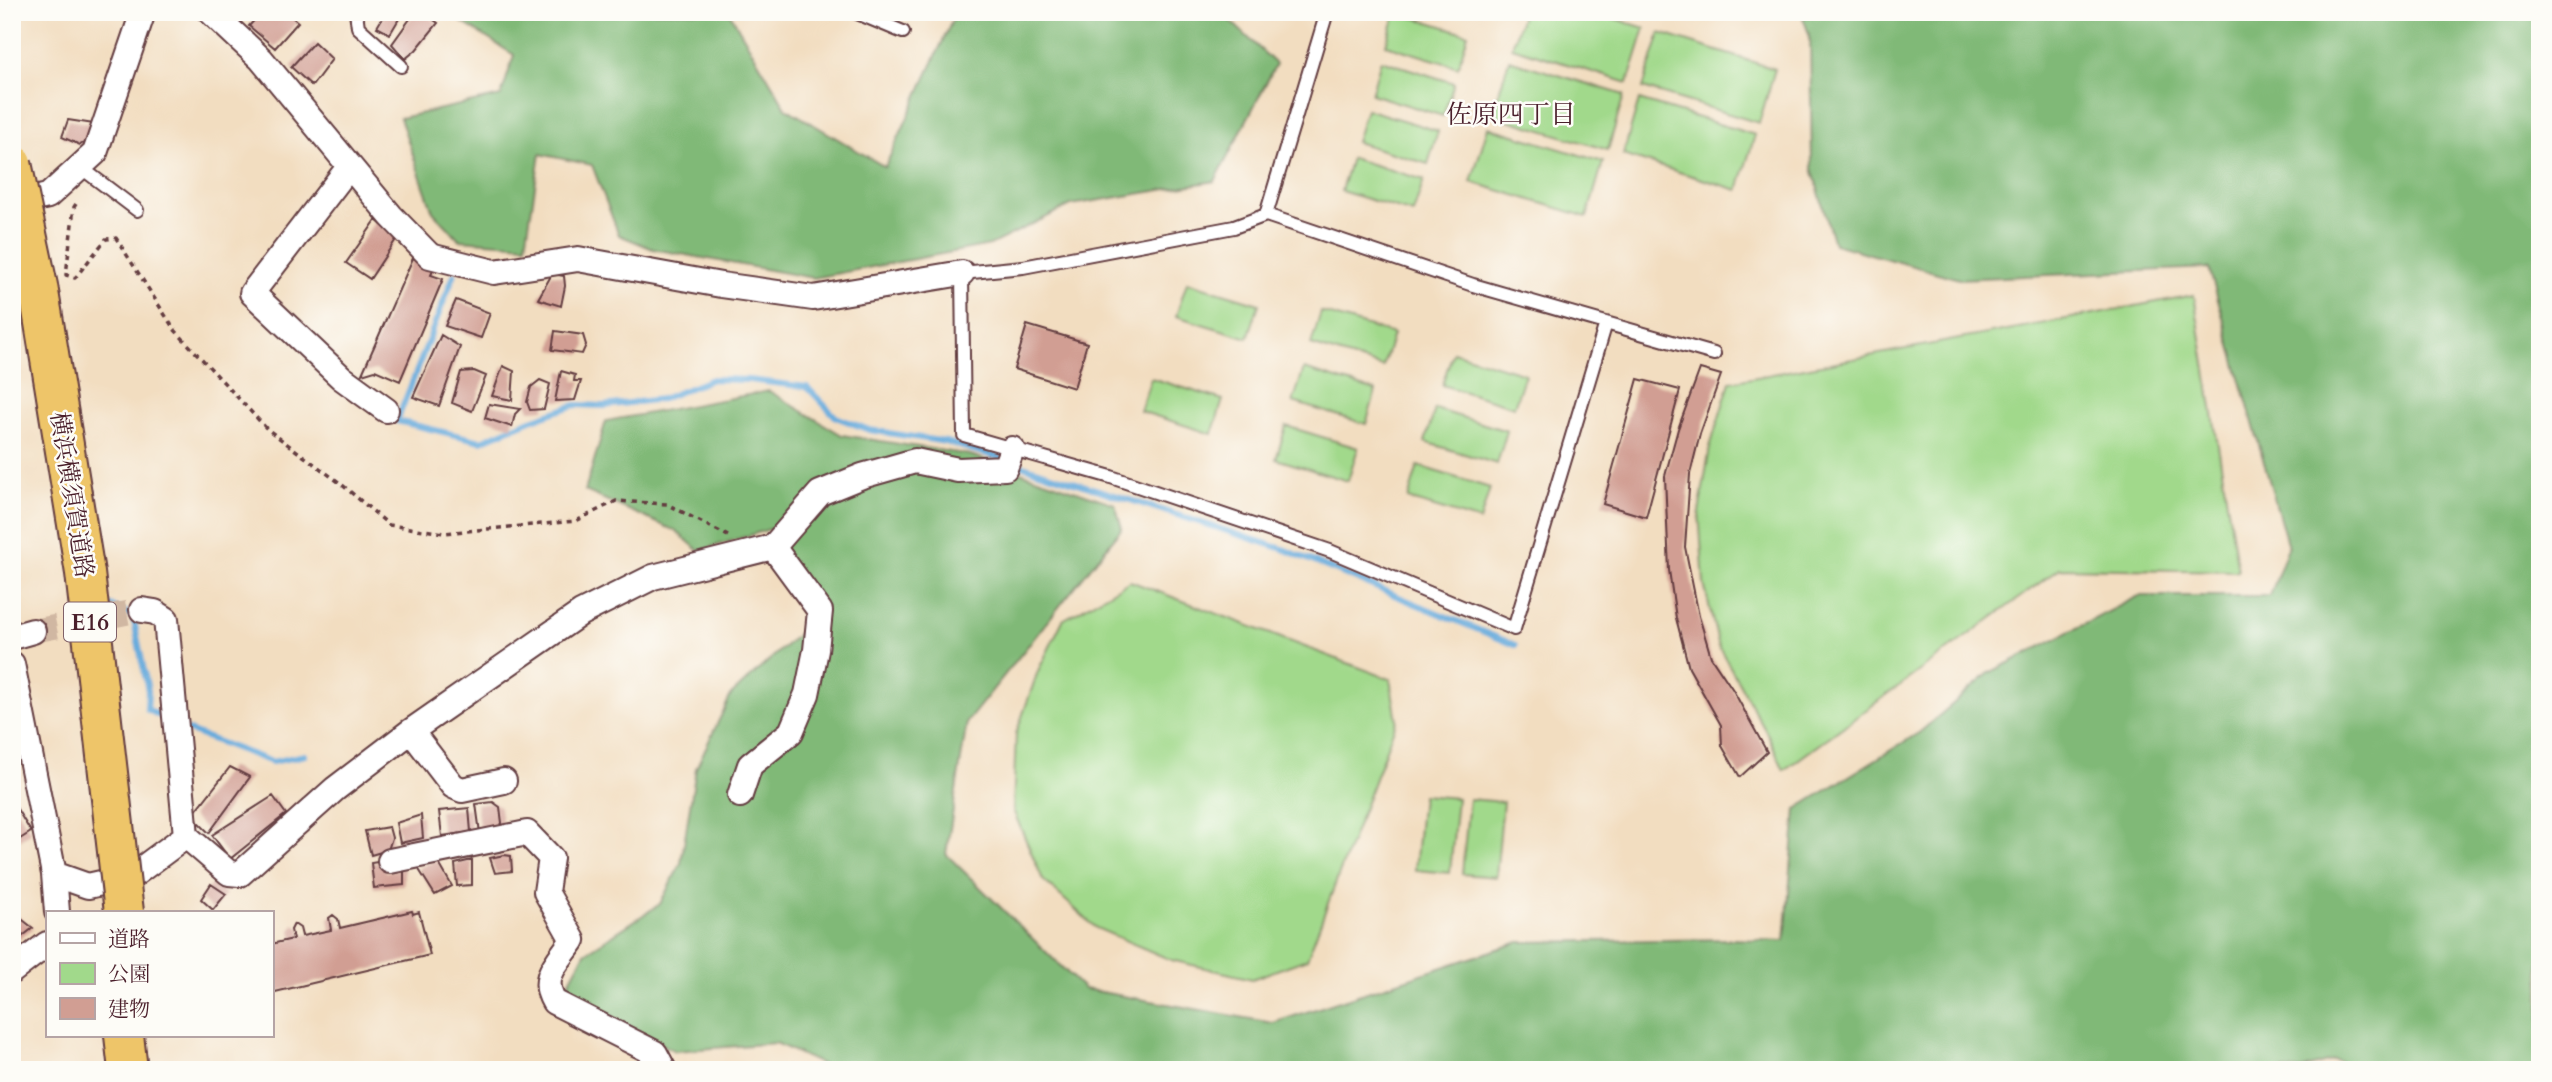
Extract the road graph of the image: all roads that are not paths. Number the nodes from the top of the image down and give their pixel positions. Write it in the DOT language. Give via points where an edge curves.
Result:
graph roads {
  1 [pos="143,12"];
  2 [pos="211,12"];
  3 [pos="356,12"];
  4 [pos="855,12"];
  5 [pos="1327,12"];
  6 [pos="903,32"];
  7 [pos="401,65"];
  8 [pos="12,163"];
  9 [pos="349,167"];
  10 [pos="86,171"];
  11 [pos="12,204"];
  12 [pos="137,210"];
  13 [pos="1266,215"];
  14 [pos="12,223"];
  15 [pos="962,273"];
  16 [pos="1605,323"];
  17 [pos="1714,354"];
  18 [pos="386,410"];
  19 [pos="1012,449"];
  20 [pos="763,550"];
  21 [pos="142,610"];
  22 [pos="12,664"];
  23 [pos="411,731"];
  24 [pos="16,744"];
  25 [pos="504,781"];
  26 [pos="740,794"];
  27 [pos="186,836"];
  28 [pos="390,861"];
  29 [pos="54,874"];
  30 [pos="57,911"];
  31 [pos="110,911"];
  32 [pos="124,911"];
  33 [pos="46,945"];
  34 [pos="12,971"];
  35 [pos="124,1036"];
  36 [pos="138,1036"];
  37 [pos="128,1070"];
  38 [pos="142,1070"];
  39 [pos="664,1070"];
  1 -- 10 [label="street"];
  2 -- 9 [label="street" via="261,59"];
  3 -- 7 [label="lane" via="358,27"];
  4 -- 6 [label="lane"];
  5 -- 13 [label="lane"];
  8 -- 32 [label="highway, 横浜横須賀道路 / E16, bridge" via="40,298 85,573"];
  9 -- 15 [label="street" via="430,256 494,272 578,260 813,298"];
  9 -- 18 [label="street" via="251,293 342,378"];
  10 -- 11 [label="street" via="48,196"];
  10 -- 12 [label="lane"];
  13 -- 15 [label="lane" via="1234,227 1023,267"];
  13 -- 16 [label="lane" via="1473,285"];
  14 -- 31 [label="highway, 横浜横須賀道路 / E16" via="57,470"];
  15 -- 19 [label="lane" via="964,435"];
  16 -- 17 [label="lane"];
  16 -- 19 [label="lane" via="1514,629 1330,551 1111,477"];
  19 -- 20 [label="street" via="1005,468 958,470 915,461 820,493"];
  20 -- 23 [label="street" via="653,577 580,613"];
  20 -- 26 [label="street" via="820,611 817,650 807,694 791,732 751,765"];
  21 -- 27 [label="street" via="166,620"];
  22 -- 24 [label="street"];
  23 -- 25 [label="street" via="453,786 462,790"];
  23 -- 27 [label="street" via="335,789 240,874 229,873"];
  24 -- 29 [label="street"];
  27 -- 29 [label="street" via="132,876 88,886"];
  28 -- 39 [label="street" via="527,833 551,858 546,892 573,940 549,976 547,989 554,1002 655,1053"];
  29 -- 30 [label="street"];
  33 -- 34 [label="street"];
  35 -- 37 [label="highway"];
  36 -- 38 [label="highway"];
}
